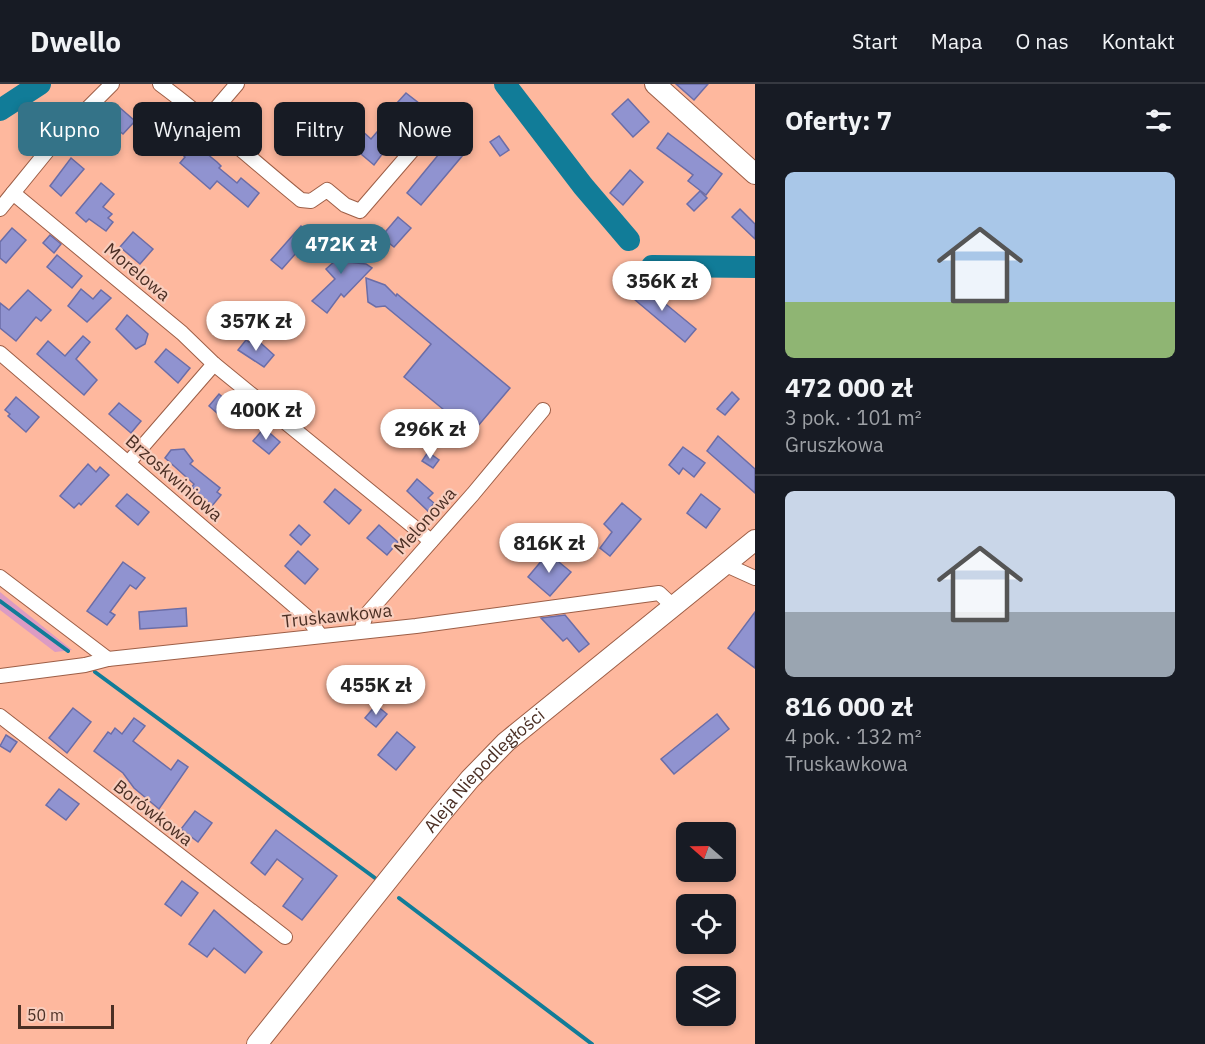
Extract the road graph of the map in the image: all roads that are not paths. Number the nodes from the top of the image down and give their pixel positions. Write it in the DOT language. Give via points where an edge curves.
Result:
graph roads {
  1 [pos="160,84"];
  2 [pos="237,84"];
  3 [pos="655,84"];
  4 [pos="110,86"];
  5 [pos="184,102"];
  6 [pos="222,102"];
  7 [pos="247,156"];
  8 [pos="408,156"];
  9 [pos="755,174"];
  10 [pos="13,193"];
  11 [pos="0,209"];
  12 [pos="0,353"];
  13 [pos="214,364"];
  14 [pos="543,410"];
  15 [pos="129,462"];
  16 [pos="755,540"];
  17 [pos="431,541"];
  18 [pos="724,564"];
  19 [pos="0,577"];
  20 [pos="755,578"];
  21 [pos="672,606"];
  22 [pos="361,631"];
  23 [pos="320,635"];
  24 [pos="108,659"];
  25 [pos="0,676"];
  26 [pos="0,716"];
  27 [pos="285,937"];
  28 [pos="257,1044"];
  1 -- 5 [label="street"];
  2 -- 6 [label="street"];
  3 -- 9 [label="street"];
  4 -- 10 [label="street" via="57,139"];
  7 -- 8 [label="street" via="301,200 311,201 327,190 360,212"];
  10 -- 11 [label="street"];
  10 -- 13 [label="street, Morelowa"];
  12 -- 15 [label="street, Brzoskwiniowa"];
  13 -- 15 [label="street"];
  13 -- 17 [label="street, Morelowa"];
  14 -- 17 [label="street, Melonowa"];
  15 -- 23 [label="street, Brzoskwiniowa" via="306,616"];
  16 -- 18 [label="street, Aleja Niepodległości"];
  17 -- 22 [label="street, Melonowa" via="366,615"];
  18 -- 20 [label="street"];
  18 -- 21 [label="street, Aleja Niepodległości"];
  19 -- 24 [label="street"];
  21 -- 22 [label="street, Truskawkowa" via="659,593"];
  21 -- 28 [label="street, Aleja Niepodległości" via="554,700 470,778"];
  22 -- 23 [label="street, Truskawkowa"];
  23 -- 24 [label="street, Truskawkowa"];
  24 -- 25 [label="street, Truskawkowa"];
  26 -- 27 [label="street, Borówkowa"];
}
